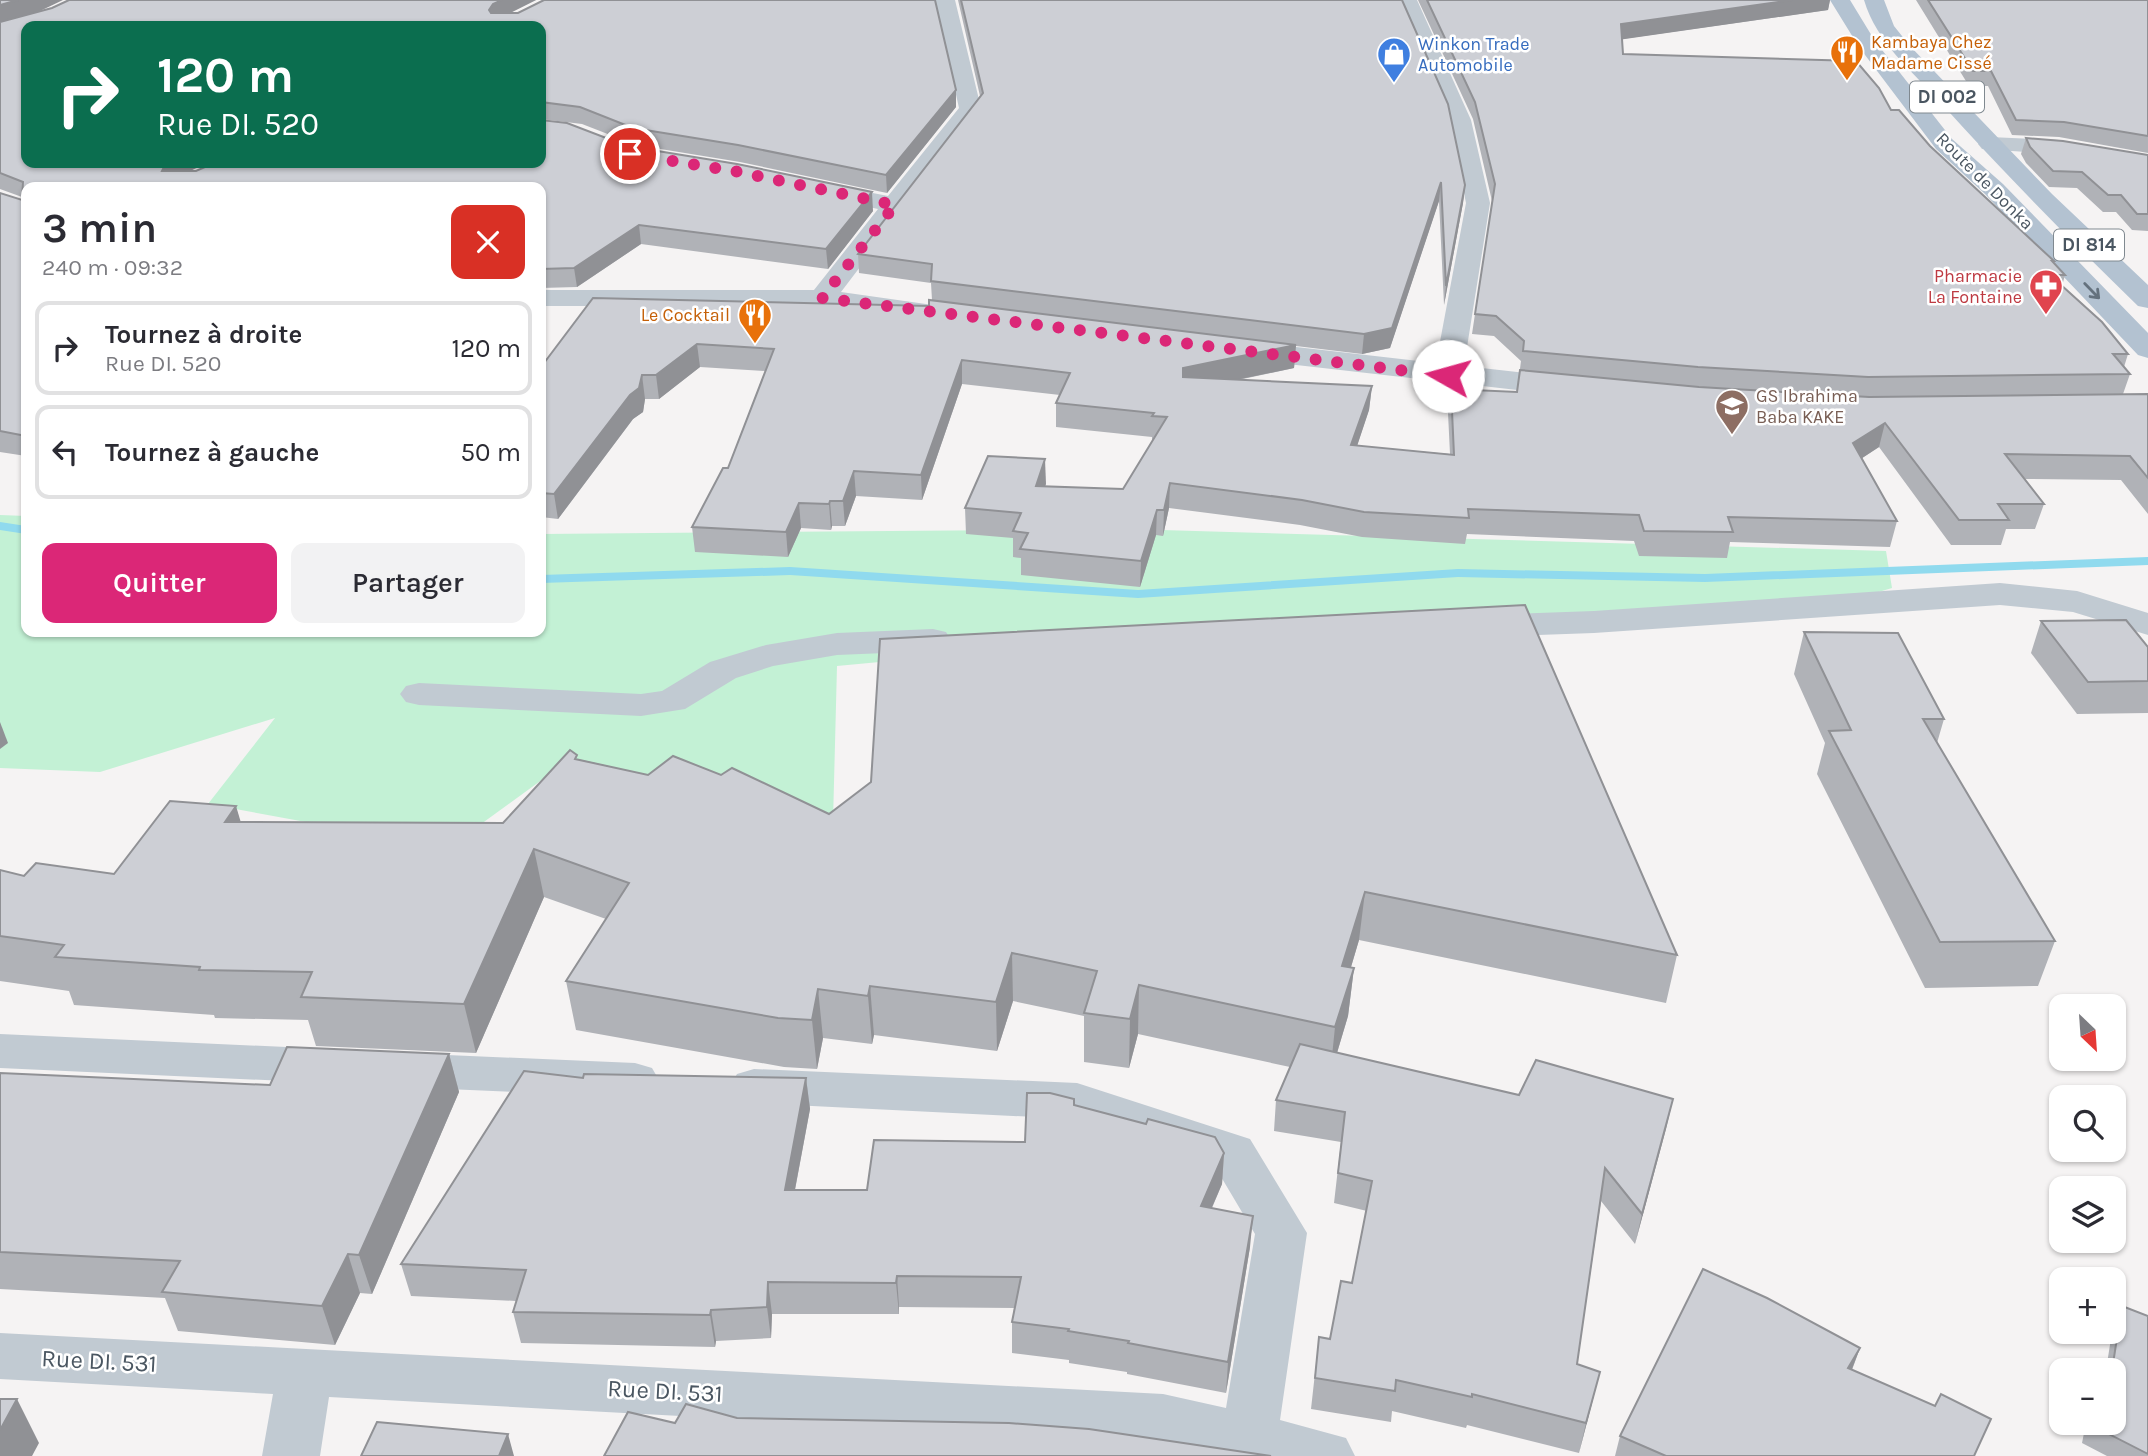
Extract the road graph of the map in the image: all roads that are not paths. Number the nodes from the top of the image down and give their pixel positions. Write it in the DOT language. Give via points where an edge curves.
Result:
graph roads {
  1 [pos="945,0"];
  2 [pos="1407,0"];
  3 [pos="1840,0"];
  4 [pos="1874,0"];
  5 [pos="1990,144"];
  6 [pos="2148,162"];
  7 [pos="804,186"];
  8 [pos="2031,188"];
  9 [pos="1994,189"];
  10 [pos="895,205"];
  11 [pos="546,298"];
  12 [pos="822,298"];
  13 [pos="2148,300"];
  14 [pos="944,313"];
  15 [pos="1217,347"];
  16 [pos="2148,349"];
  17 [pos="1448,376"];
  18 [pos="1598,390"];
  19 [pos="2148,624"];
  20 [pos="1441,628"];
  21 [pos="962,638"];
  22 [pos="419,694"];
  23 [pos="0,1051"];
  24 [pos="0,1356"];
  25 [pos="305,1371"];
  26 [pos="1250,1438"];
  27 [pos="291,1456"];
  28 [pos="1326,1456"];
  1 -- 10 [label="street" via="970,108"];
  2 -- 17 [label="street" via="1460,120 1478,203"];
  3 -- 9 [label="main road, Route de Donka / DI 002" via="1866,43 1944,144"];
  4 -- 5 [label="main road, Route de Donka / DI 002" via="1876,13 1896,40"];
  5 -- 6 [label="street" via="2059,147"];
  5 -- 8 [label="main road, Route de Donka / DI 002"];
  7 -- 10 [label="street"];
  8 -- 13 [label="main road, Route de Donka / DI 814"];
  9 -- 16 [label="main road, Route de Donka / DI 814, one-way"];
  10 -- 12 [label="street"];
  11 -- 12 [label="street"];
  12 -- 14 [label="street"];
  15 -- 17 [label="street"];
  17 -- 18 [label="street"];
  19 -- 20 [label="street" via="2077,602 2000,594"];
  21 -- 22 [label="street" via="836,643 766,656 723,670 671,701 641,705"];
  23 -- 26 [label="street" via="1077,1101 1232,1152 1281,1233"];
  24 -- 25 [label="street, Rue DI. 531"];
  25 -- 26 [label="street, Rue DI. 531" via="1163,1418"];
  25 -- 27 [label="street"];
  26 -- 28 [label="street, Rue DI. 531"];
}
